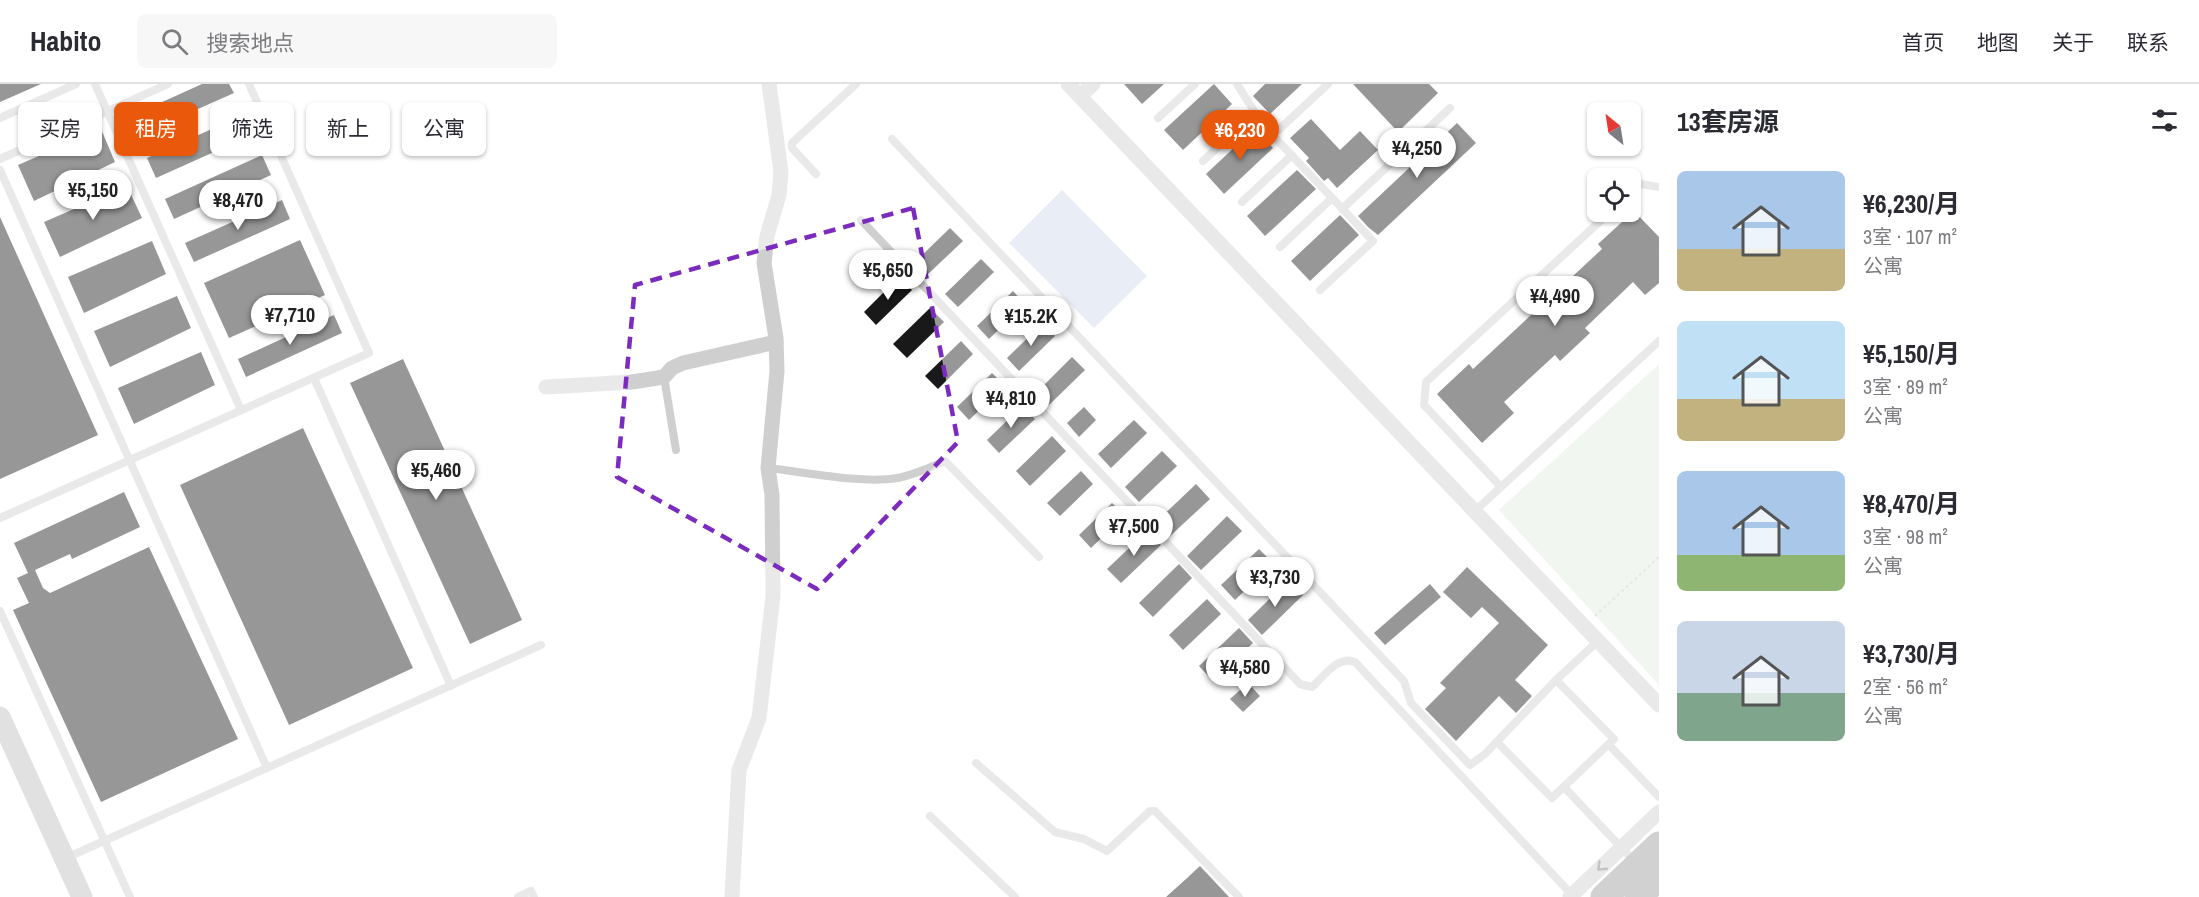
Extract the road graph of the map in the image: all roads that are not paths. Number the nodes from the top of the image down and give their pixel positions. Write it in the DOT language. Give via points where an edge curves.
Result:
graph roads {
  1 [pos="76,84"];
  2 [pos="95,84"];
  3 [pos="168,84"];
  4 [pos="249,84"];
  5 [pos="769,84"];
  6 [pos="856,84"];
  7 [pos="1068,84"];
  8 [pos="1093,84"];
  9 [pos="1195,84"];
  10 [pos="1237,84"];
  11 [pos="1328,84"];
  12 [pos="1080,96"];
  13 [pos="1450,108"];
  14 [pos="107,111"];
  15 [pos="1254,113"];
  16 [pos="0,118"];
  17 [pos="1158,118"];
  18 [pos="1273,135"];
  19 [pos="892,139"];
  20 [pos="1292,156"];
  21 [pos="0,159"];
  22 [pos="1203,161"];
  23 [pos="0,171"];
  24 [pos="816,174"];
  25 [pos="1641,184"];
  26 [pos="1659,188"];
  27 [pos="1332,198"];
  28 [pos="1242,202"];
  29 [pos="1342,208"];
  30 [pos="861,220"];
  31 [pos="1599,222"];
  32 [pos="1280,247"];
  33 [pos="1320,290"];
  34 [pos="1659,341"];
  35 [pos="776,342"];
  36 [pos="664,376"];
  37 [pos="314,378"];
  38 [pos="546,387"];
  39 [pos="241,410"];
  40 [pos="676,450"];
  41 [pos="129,460"];
  42 [pos="768,468"];
  43 [pos="1501,487"];
  44 [pos="1475,511"];
  45 [pos="0,519"];
  46 [pos="1039,557"];
  47 [pos="0,611"];
  48 [pos="1598,641"];
  49 [pos="541,645"];
  50 [pos="1556,680"];
  51 [pos="451,686"];
  52 [pos="1659,705"];
  53 [pos="0,717"];
  54 [pos="1497,742"];
  55 [pos="1609,744"];
  56 [pos="976,763"];
  57 [pos="267,768"];
  58 [pos="1564,787"];
  59 [pos="1659,797"];
  60 [pos="1659,812"];
  61 [pos="930,816"];
  62 [pos="104,841"];
  63 [pos="1659,845"];
  64 [pos="64,859"];
  65 [pos="1640,863"];
  66 [pos="1572,896"];
  67 [pos="81,897"];
  68 [pos="130,897"];
  69 [pos="518,897"];
  70 [pos="534,897"];
  71 [pos="732,897"];
  72 [pos="1015,897"];
  73 [pos="1239,897"];
  74 [pos="1604,897"];
  75 [pos="1638,897"];
  1 -- 16 [label="lane"];
  2 -- 14 [label="lane"];
  3 -- 14 [label="lane"];
  4 -- 37 [label="lane" via="369,353"];
  5 -- 35 [label="street" via="781,172 764,263"];
  6 -- 24 [label="lane" via="792,143 792,148"];
  7 -- 12 [label="street"];
  8 -- 12 [label="street"];
  9 -- 17 [label="lane"];
  10 -- 15 [label="lane"];
  11 -- 18 [label="lane"];
  12 -- 44 [label="street"];
  13 -- 29 [label="lane"];
  14 -- 21 [label="lane"];
  14 -- 39 [label="lane"];
  15 -- 18 [label="lane"];
  15 -- 22 [label="lane"];
  18 -- 20 [label="lane"];
  19 -- 54 [label="lane" via="1404,681 1411,703 1470,765"];
  20 -- 27 [label="lane"];
  20 -- 28 [label="lane"];
  23 -- 41 [label="lane"];
  25 -- 26 [label="lane"];
  27 -- 29 [label="lane"];
  27 -- 32 [label="lane"];
  29 -- 33 [label="lane" via="1373,241"];
  30 -- 66 [label="lane" via="1300,684 1312,687 1340,661 1355,662"];
  31 -- 43 [label="lane" via="1426,381 1424,405"];
  34 -- 43 [label="lane"];
  35 -- 36 [label="street" via="683,363"];
  35 -- 42 [label="street"];
  36 -- 38 [label="street" via="633,382"];
  36 -- 40 [label="lane"];
  37 -- 39 [label="lane"];
  37 -- 51 [label="lane"];
  39 -- 41 [label="lane"];
  41 -- 45 [label="lane"];
  41 -- 57 [label="lane"];
  42 -- 46 [label="lane" via="895,479 945,461"];
  42 -- 71 [label="street" via="773,596 759,718 740,770"];
  43 -- 44 [label="lane"];
  44 -- 48 [label="street"];
  47 -- 62 [label="lane"];
  48 -- 50 [label="lane"];
  48 -- 52 [label="street"];
  49 -- 51 [label="lane"];
  50 -- 54 [label="lane"];
  50 -- 55 [label="lane" via="1614,739"];
  51 -- 57 [label="lane"];
  53 -- 64 [label="main road"];
  54 -- 58 [label="lane" via="1552,798"];
  55 -- 58 [label="lane"];
  55 -- 59 [label="lane"];
  56 -- 73 [label="lane" via="1055,832 1084,839 1102,850 1107,851 1150,811 1155,811"];
  57 -- 62 [label="lane"];
  58 -- 65 [label="lane"];
  60 -- 65 [label="street"];
  61 -- 72 [label="lane"];
  62 -- 64 [label="lane"];
  62 -- 68 [label="lane"];
  63 -- 65 [label="highway"];
  64 -- 67 [label="main road"];
  65 -- 66 [label="street, one-way"];
  65 -- 74 [label="highway"];
  65 -- 75 [label="highway"];
  69 -- 70 [label="lane" via="531,891"];
}
